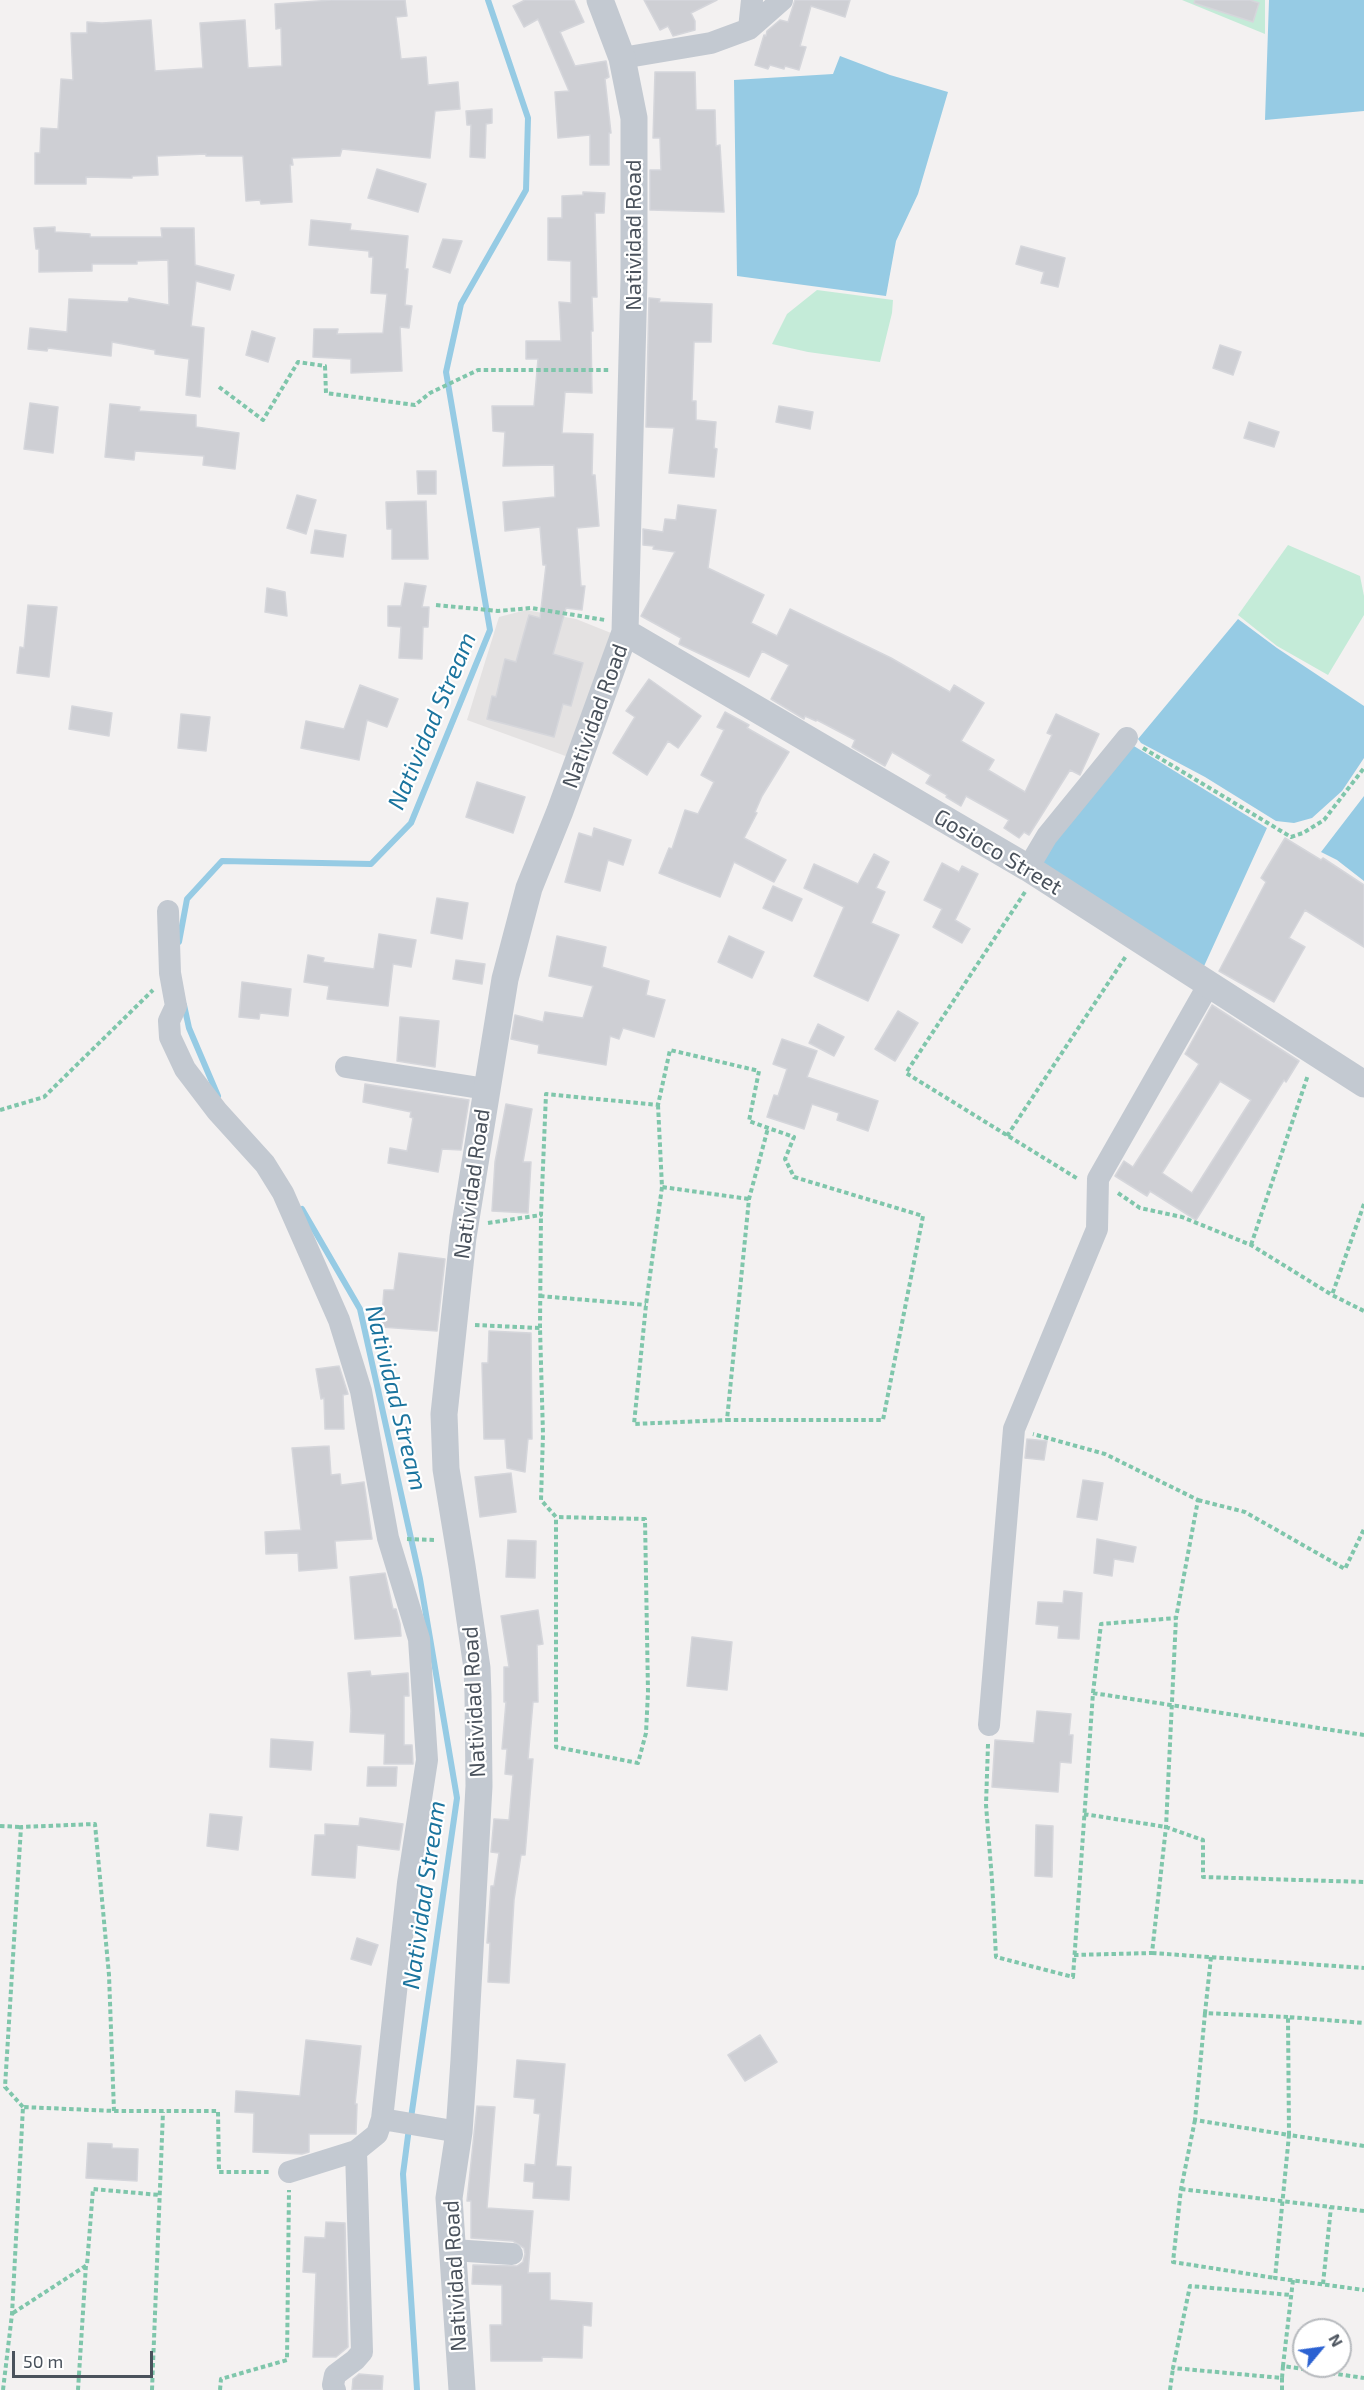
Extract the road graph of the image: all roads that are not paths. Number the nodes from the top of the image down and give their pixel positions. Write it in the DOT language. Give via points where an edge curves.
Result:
graph roads {
  1 [pos="600,0"];
  2 [pos="752,0"];
  3 [pos="782,0"];
  4 [pos="749,29"];
  5 [pos="622,58"];
  6 [pos="625,627"];
  7 [pos="1127,738"];
  8 [pos="1027,879"];
  9 [pos="168,911"];
  10 [pos="1209,984"];
  11 [pos="346,1067"];
  12 [pos="1364,1084"];
  13 [pos="486,1089"];
  14 [pos="989,1725"];
  15 [pos="390,2120"];
  16 [pos="459,2132"];
  17 [pos="356,2151"];
  18 [pos="289,2172"];
  19 [pos="453,2250"];
  20 [pos="512,2254"];
  21 [pos="335,2390"];
  22 [pos="462,2390"];
  1 -- 5 [label="street, Natividad Road"];
  2 -- 4 [label="street"];
  3 -- 4 [label="street"];
  4 -- 5 [label="street" via="711,44"];
  5 -- 6 [label="street, Natividad Road" via="634,118"];
  6 -- 8 [label="street, Gosioco Street"];
  6 -- 13 [label="street, Natividad Road" via="529,888 506,979"];
  7 -- 8 [label="street" via="1047,836"];
  8 -- 10 [label="street, Gosioco Street"];
  9 -- 15 [label="street" via="170,973 176,1006 169,1021 170,1037 185,1070 265,1164 283,1192 339,1320 361,1391 388,1538 419,1639 427,1760 408,1883"];
  10 -- 12 [label="street, Gosioco Street"];
  10 -- 14 [label="street" via="1097,1184 1097,1228 1014,1429"];
  11 -- 13 [label="street"];
  13 -- 16 [label="street, Natividad Road" via="464,1237 443,1437 478,1695 479,1786"];
  15 -- 16 [label="street"];
  15 -- 17 [label="street"];
  16 -- 19 [label="street, Natividad Road" via="449,2198"];
  17 -- 18 [label="street"];
  17 -- 21 [label="street" via="362,2352 334,2375"];
  19 -- 20 [label="street"];
  19 -- 22 [label="street, Natividad Road"];
}
